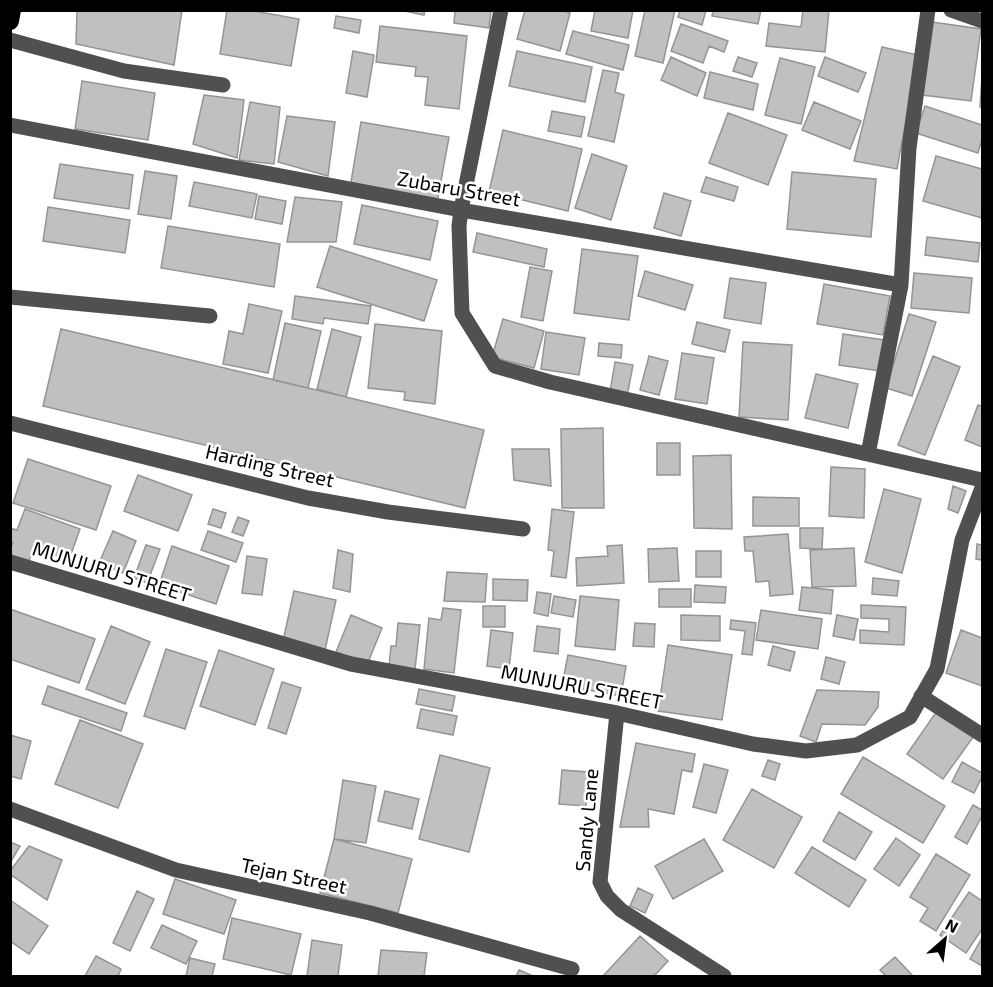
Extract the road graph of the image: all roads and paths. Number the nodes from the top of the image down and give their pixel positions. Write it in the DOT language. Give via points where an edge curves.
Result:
graph roads {
  1 [pos="12,10"];
  2 [pos="501,10"];
  3 [pos="928,10"];
  4 [pos="951,10"];
  5 [pos="10,21"];
  6 [pos="982,21"];
  7 [pos="10,40"];
  8 [pos="223,84"];
  9 [pos="10,125"];
  10 [pos="460,210"];
  11 [pos="901,285"];
  12 [pos="10,297"];
  13 [pos="210,316"];
  14 [pos="10,423"];
  15 [pos="868,454"];
  16 [pos="982,480"];
  17 [pos="982,488"];
  18 [pos="523,529"];
  19 [pos="10,562"];
  20 [pos="921,696"];
  21 [pos="617,712"];
  22 [pos="982,735"];
  23 [pos="10,809"];
  24 [pos="572,969"];
  25 [pos="724,976"];
  1 -- 5 [label="highway"];
  2 -- 10 [label="street"];
  3 -- 11 [label="street" via="909,148"];
  4 -- 6 [label="street"];
  7 -- 8 [label="street" via="124,71"];
  9 -- 10 [label="street, Zubaru Street"];
  10 -- 11 [label="street, Zubaru Street"];
  10 -- 15 [label="street" via="462,313 495,366"];
  11 -- 15 [label="street"];
  12 -- 13 [label="street"];
  14 -- 18 [label="street, Harding Street" via="308,498"];
  15 -- 16 [label="street"];
  17 -- 20 [label="street, MUNJURU STREET" via="962,540 937,669"];
  19 -- 21 [label="street, MUNJURU STREET" via="351,664"];
  20 -- 21 [label="street, MUNJURU STREET" via="910,717 857,745 806,751 753,744"];
  20 -- 22 [label="street"];
  21 -- 25 [label="street, Sandy Lane" via="600,882 621,910"];
  23 -- 24 [label="street, Tejan Street" via="176,870 370,913"];
}
